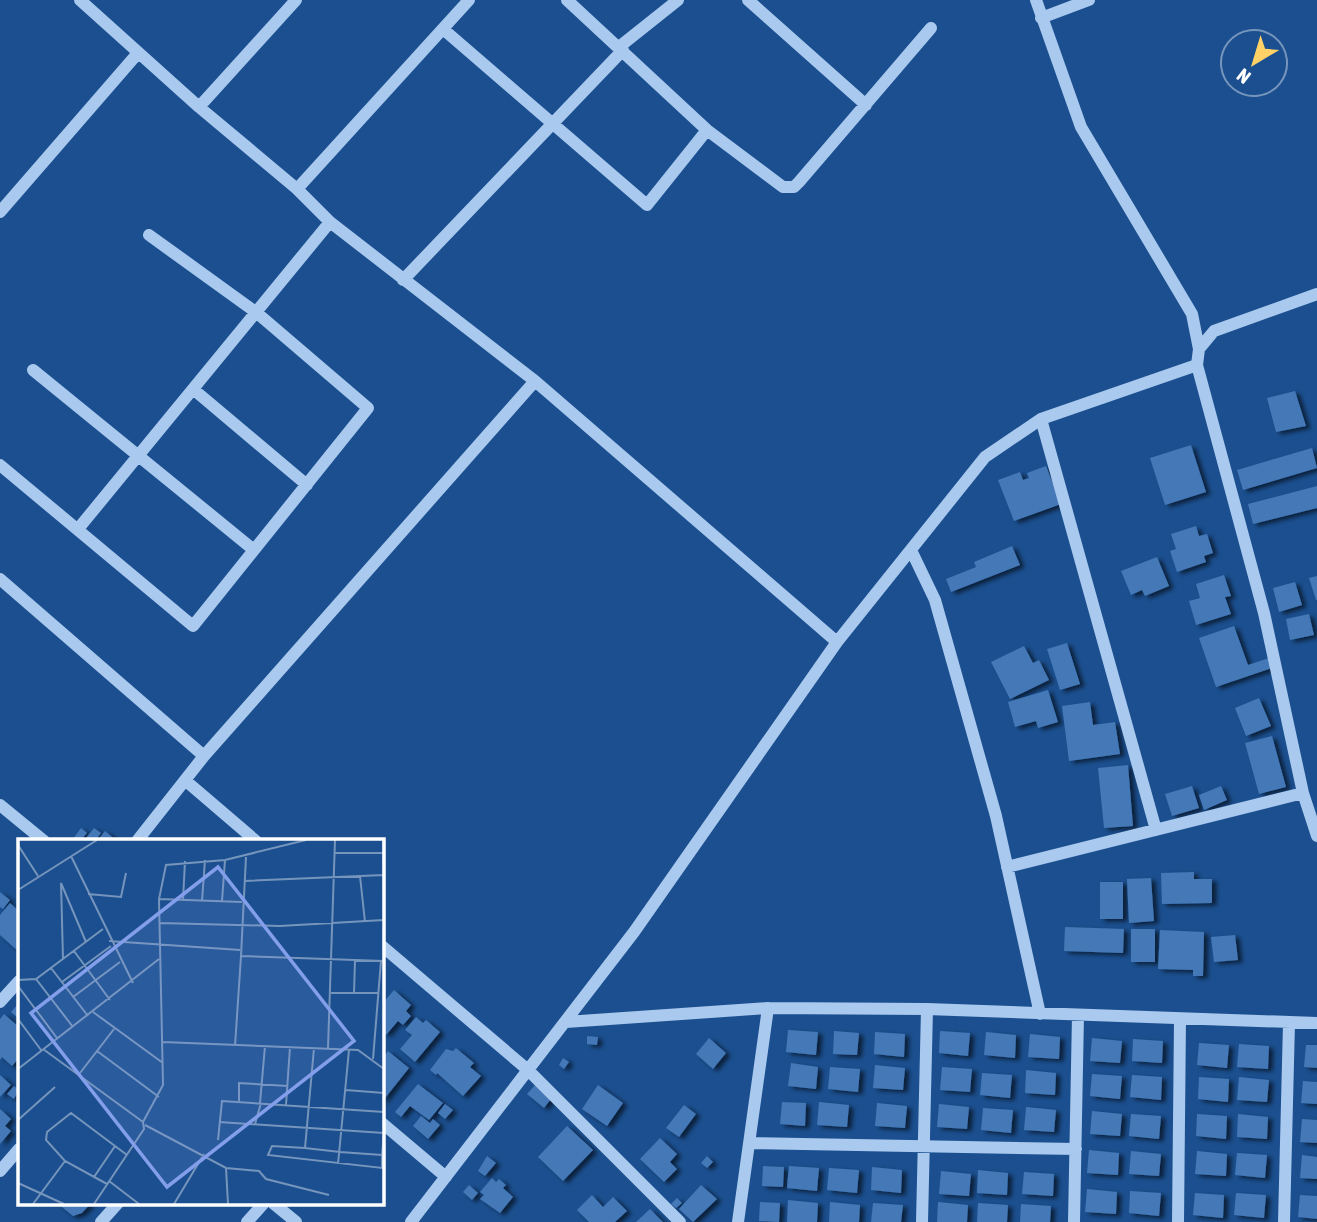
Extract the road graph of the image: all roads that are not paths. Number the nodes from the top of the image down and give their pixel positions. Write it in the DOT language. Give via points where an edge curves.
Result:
graph roads {
  1 [pos="80,0"];
  2 [pos="296,0"];
  3 [pos="469,0"];
  4 [pos="567,0"];
  5 [pos="678,0"];
  6 [pos="748,0"];
  7 [pos="1036,0"];
  8 [pos="1089,0"];
  9 [pos="1041,18"];
  10 [pos="931,28"];
  11 [pos="443,29"];
  12 [pos="621,49"];
  13 [pos="138,53"];
  14 [pos="866,105"];
  15 [pos="199,107"];
  16 [pos="554,124"];
  17 [pos="706,130"];
  18 [pos="298,189"];
  19 [pos="0,212"];
  20 [pos="330,222"];
  21 [pos="149,235"];
  22 [pos="403,280"];
  23 [pos="1317,294"];
  24 [pos="257,313"];
  25 [pos="1192,314"];
  26 [pos="1214,331"];
  27 [pos="1199,349"];
  28 [pos="1197,365"];
  29 [pos="33,370"];
  30 [pos="535,382"];
  31 [pos="193,389"];
  32 [pos="1041,419"];
  33 [pos="138,457"];
  34 [pos="0,465"];
  35 [pos="307,485"];
  36 [pos="78,529"];
  37 [pos="254,550"];
  38 [pos="911,550"];
  39 [pos="0,579"];
  40 [pos="837,642"];
  41 [pos="204,756"];
  42 [pos="187,781"];
  43 [pos="1303,793"];
  44 [pos="0,805"];
  45 [pos="1156,830"];
  46 [pos="1317,836"];
  47 [pos="42,839"];
  48 [pos="139,839"];
  49 [pos="254,839"];
  50 [pos="1007,867"];
  51 [pos="383,947"];
  52 [pos="18,986"];
  53 [pos="0,1002"];
  54 [pos="768,1008"];
  55 [pos="927,1009"];
  56 [pos="1040,1014"];
  57 [pos="1078,1014"];
  58 [pos="1180,1019"];
  59 [pos="566,1022"];
  60 [pos="1289,1023"];
  61 [pos="1317,1023"];
  62 [pos="528,1070"];
  63 [pos="383,1124"];
  64 [pos="751,1143"];
  65 [pos="924,1146"];
  66 [pos="1076,1149"];
  67 [pos="18,1150"];
  68 [pos="0,1171"];
  69 [pos="446,1177"];
  70 [pos="117,1204"];
  71 [pos="263,1204"];
  72 [pos="274,1204"];
  73 [pos="101,1222"];
  74 [pos="247,1222"];
  75 [pos="296,1222"];
  76 [pos="411,1222"];
  77 [pos="680,1222"];
  78 [pos="738,1222"];
  79 [pos="922,1222"];
  80 [pos="1074,1222"];
  81 [pos="1178,1222"];
  82 [pos="1284,1222"];
  1 -- 13 [label="street"];
  2 -- 15 [label="street"];
  3 -- 11 [label="street"];
  4 -- 12 [label="street"];
  5 -- 12 [label="street"];
  6 -- 14 [label="street"];
  7 -- 9 [label="street"];
  8 -- 9 [label="street"];
  9 -- 25 [label="street" via="1081,127"];
  10 -- 14 [label="street"];
  11 -- 16 [label="street"];
  11 -- 18 [label="street"];
  12 -- 16 [label="street"];
  12 -- 17 [label="street"];
  13 -- 15 [label="street"];
  13 -- 19 [label="street"];
  14 -- 17 [label="street" via="794,187 783,187"];
  15 -- 18 [label="street"];
  16 -- 17 [label="street" via="647,205"];
  16 -- 22 [label="street"];
  18 -- 20 [label="street"];
  20 -- 22 [label="street"];
  20 -- 24 [label="street"];
  21 -- 24 [label="street"];
  22 -- 30 [label="street"];
  23 -- 26 [label="street"];
  24 -- 31 [label="street"];
  24 -- 35 [label="street" via="368,408"];
  25 -- 26 [label="street"];
  25 -- 27 [label="street"];
  26 -- 27 [label="street"];
  27 -- 28 [label="street"];
  28 -- 32 [label="street"];
  28 -- 43 [label="street" via="1264,613"];
  29 -- 33 [label="street"];
  30 -- 40 [label="street"];
  30 -- 41 [label="street"];
  31 -- 33 [label="street"];
  31 -- 35 [label="street"];
  32 -- 38 [label="street" via="985,457"];
  32 -- 45 [label="street"];
  33 -- 36 [label="street"];
  33 -- 37 [label="street"];
  34 -- 36 [label="street"];
  35 -- 37 [label="street"];
  36 -- 37 [label="street" via="193,626"];
  38 -- 40 [label="street"];
  38 -- 50 [label="street" via="935,600"];
  39 -- 41 [label="street"];
  40 -- 59 [label="street"];
  41 -- 42 [label="street"];
  42 -- 48 [label="street"];
  42 -- 49 [label="street"];
  43 -- 45 [label="street"];
  43 -- 46 [label="street"];
  44 -- 47 [label="street"];
  45 -- 50 [label="street"];
  50 -- 56 [label="street"];
  51 -- 62 [label="street"];
  52 -- 53 [label="street"];
  54 -- 55 [label="street"];
  54 -- 59 [label="street"];
  54 -- 64 [label="street"];
  55 -- 56 [label="street"];
  55 -- 65 [label="street"];
  56 -- 57 [label="street"];
  57 -- 58 [label="street"];
  57 -- 66 [label="street"];
  58 -- 60 [label="street"];
  58 -- 81 [label="street"];
  59 -- 62 [label="street"];
  60 -- 61 [label="street"];
  60 -- 82 [label="street"];
  62 -- 69 [label="street"];
  62 -- 77 [label="street"];
  63 -- 69 [label="street"];
  64 -- 65 [label="street"];
  64 -- 78 [label="street"];
  65 -- 66 [label="street"];
  65 -- 79 [label="street"];
  66 -- 80 [label="street"];
  67 -- 68 [label="street"];
  69 -- 76 [label="street"];
  70 -- 73 [label="street"];
  71 -- 74 [label="street"];
  72 -- 75 [label="street"];
}
